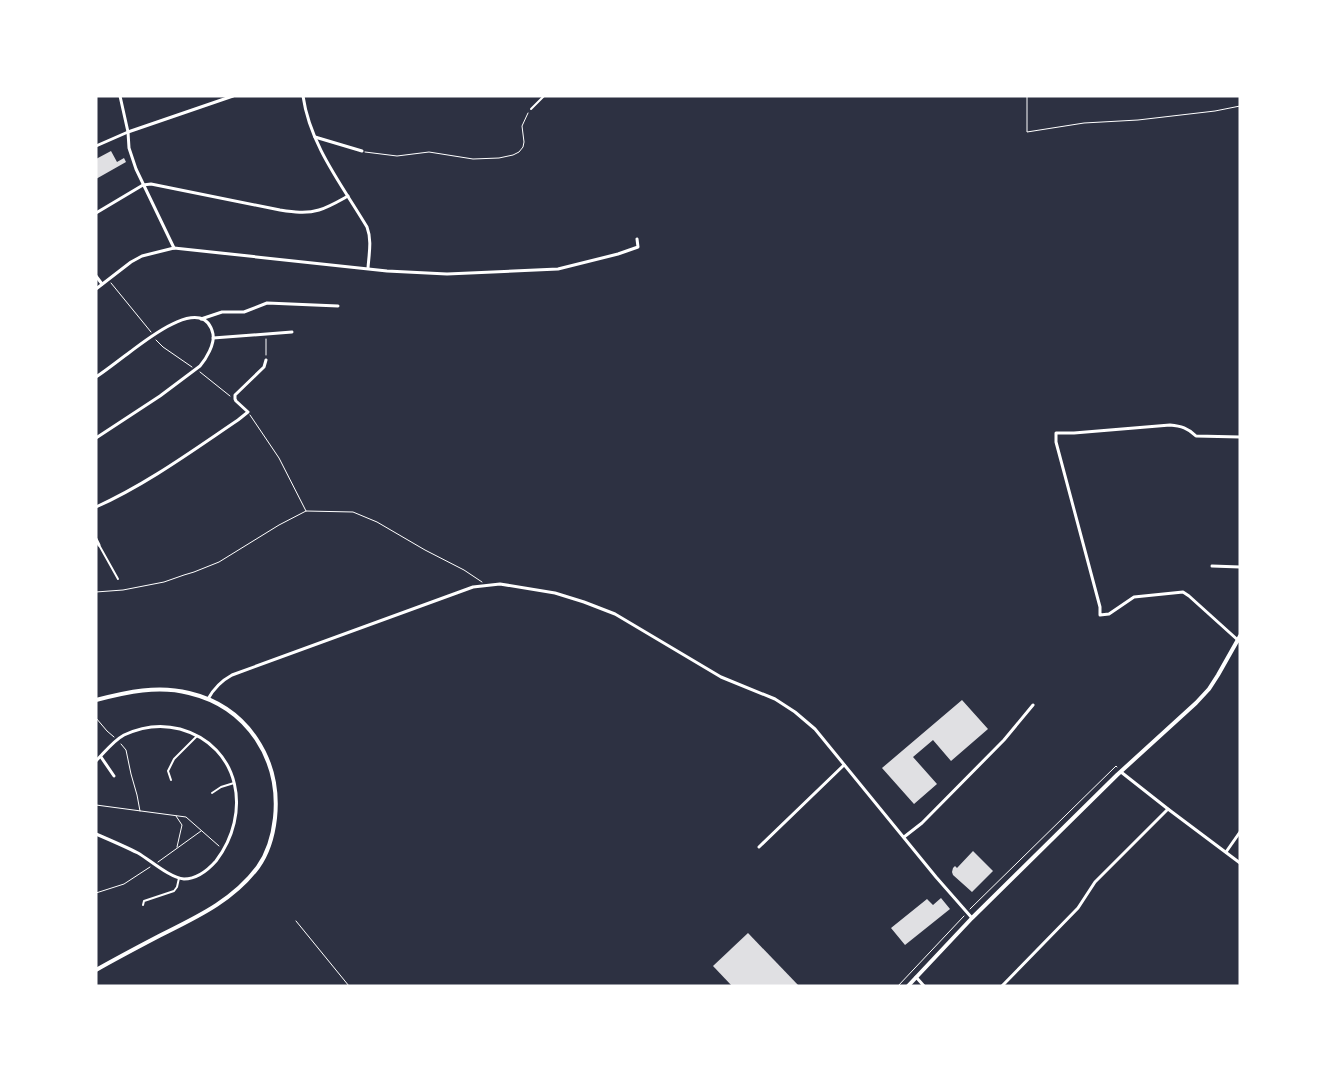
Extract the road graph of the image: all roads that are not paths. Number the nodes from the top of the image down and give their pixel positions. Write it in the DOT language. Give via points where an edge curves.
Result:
graph roads {
  1 [pos="120,96"];
  2 [pos="233,96"];
  3 [pos="303,96"];
  4 [pos="544,96"];
  5 [pos="531,109"];
  6 [pos="128,132"];
  7 [pos="314,137"];
  8 [pos="96,146"];
  9 [pos="362,151"];
  10 [pos="143,185"];
  11 [pos="348,196"];
  12 [pos="96,213"];
  13 [pos="637,239"];
  14 [pos="174,248"];
  15 [pos="368,268"];
  16 [pos="96,276"];
  17 [pos="102,284"];
  18 [pos="96,289"];
  19 [pos="338,306"];
  20 [pos="200,319"];
  21 [pos="292,332"];
  22 [pos="213,338"];
  23 [pos="266,360"];
  24 [pos="96,377"];
  25 [pos="1240,437"];
  26 [pos="96,438"];
  27 [pos="96,506"];
  28 [pos="96,540"];
  29 [pos="99,545"];
  30 [pos="1212,566"];
  31 [pos="1240,567"];
  32 [pos="118,579"];
  33 [pos="1239,639"];
  34 [pos="96,700"];
  35 [pos="208,700"];
  36 [pos="1033,706"];
  37 [pos="197,736"];
  38 [pos="101,757"];
  39 [pos="96,760"];
  40 [pos="844,765"];
  41 [pos="1120,772"];
  42 [pos="114,776"];
  43 [pos="171,780"];
  44 [pos="234,783"];
  45 [pos="212,793"];
  46 [pos="1168,809"];
  47 [pos="1240,832"];
  48 [pos="96,834"];
  49 [pos="904,837"];
  50 [pos="759,847"];
  51 [pos="1226,852"];
  52 [pos="1240,863"];
  53 [pos="179,878"];
  54 [pos="143,905"];
  55 [pos="972,918"];
  56 [pos="96,970"];
  57 [pos="916,978"];
  58 [pos="908,986"];
  59 [pos="924,986"];
  60 [pos="1002,986"];
  1 -- 6 [label="street"];
  2 -- 6 [label="street"];
  3 -- 7 [label="street"];
  4 -- 5 [label="lane"];
  6 -- 8 [label="street"];
  6 -- 10 [label="street"];
  7 -- 9 [label="street"];
  7 -- 11 [label="street"];
  10 -- 11 [label="street" via="297,212 320,210"];
  10 -- 12 [label="street"];
  10 -- 14 [label="street"];
  11 -- 15 [label="street" via="369,233"];
  13 -- 15 [label="street" via="638,247 558,270 447,274"];
  14 -- 15 [label="street"];
  14 -- 17 [label="street" via="142,256"];
  16 -- 17 [label="street"];
  17 -- 18 [label="street"];
  19 -- 20 [label="street" via="267,304 244,312 222,312"];
  20 -- 22 [label="street" via="208,324"];
  20 -- 24 [label="street" via="191,318 167,326"];
  21 -- 22 [label="street"];
  22 -- 26 [label="street" via="203,362 160,396"];
  23 -- 27 [label="street" via="264,367 235,395 236,401 248,412 155,476"];
  25 -- 33 [label="street" via="1196,436 1184,427 1170,425 1056,433 1100,615 1109,614 1134,597 1183,592"];
  28 -- 29 [label="street"];
  29 -- 32 [label="lane"];
  30 -- 31 [label="street"];
  33 -- 41 [label="street" via="1209,689"];
  34 -- 35 [label="street" via="157,690 175,690"];
  35 -- 40 [label="street" via="215,687 232,675 473,586 500,584 555,594 614,614 721,677 762,693 795,712 815,729"];
  35 -- 56 [label="street" via="247,727 256,737 270,765 276,795 271,840 259,865 238,890 202,914"];
  36 -- 49 [label="street" via="1004,740"];
  37 -- 38 [label="street" via="174,728 148,728 117,739"];
  37 -- 43 [label="lane" via="174,759 168,771"];
  37 -- 44 [label="street" via="216,750"];
  38 -- 39 [label="street"];
  38 -- 42 [label="street"];
  40 -- 49 [label="street"];
  40 -- 50 [label="street"];
  41 -- 46 [label="street"];
  41 -- 55 [label="street"];
  44 -- 45 [label="lane"];
  44 -- 53 [label="street" via="236,815 223,851 204,872 192,878"];
  46 -- 51 [label="street"];
  46 -- 60 [label="street" via="1095,882 1078,908"];
  47 -- 51 [label="street"];
  48 -- 53 [label="street"];
  49 -- 55 [label="street"];
  51 -- 52 [label="street"];
  53 -- 54 [label="lane" via="174,891 144,901"];
  55 -- 57 [label="street"];
  57 -- 58 [label="street"];
  57 -- 59 [label="street"];
}
